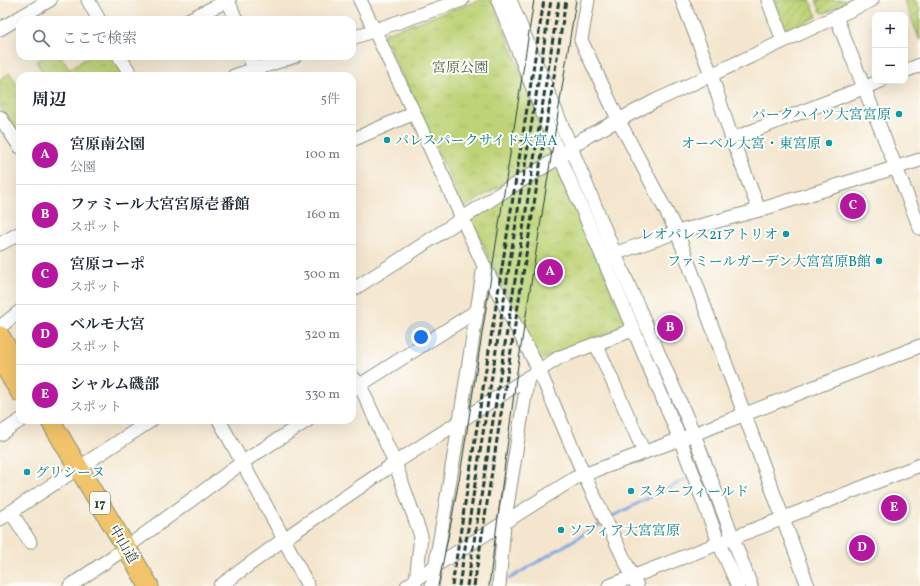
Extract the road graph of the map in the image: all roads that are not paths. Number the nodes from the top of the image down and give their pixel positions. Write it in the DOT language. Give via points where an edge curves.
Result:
graph roads {
  1 [pos="50,0"];
  2 [pos="88,0"];
  3 [pos="228,0"];
  4 [pos="360,0"];
  5 [pos="462,0"];
  6 [pos="498,0"];
  7 [pos="510,0"];
  8 [pos="588,0"];
  9 [pos="682,0"];
  10 [pos="768,0"];
  11 [pos="872,0"];
  12 [pos="22,16"];
  13 [pos="97,16"];
  14 [pos="196,16"];
  15 [pos="234,16"];
  16 [pos="836,18"];
  17 [pos="16,20"];
  18 [pos="0,29"];
  19 [pos="375,31"];
  20 [pos="356,37"];
  21 [pos="783,41"];
  22 [pos="122,60"];
  23 [pos="251,60"];
  24 [pos="282,60"];
  25 [pos="920,65"];
  26 [pos="254,69"];
  27 [pos="908,70"];
  28 [pos="129,72"];
  29 [pos="245,72"];
  30 [pos="711,74"];
  31 [pos="874,84"];
  32 [pos="864,88"];
  33 [pos="414,113"];
  34 [pos="619,120"];
  35 [pos="2,124"];
  36 [pos="356,138"];
  37 [pos="732,139"];
  38 [pos="16,142"];
  39 [pos="566,152"];
  40 [pos="920,160"];
  41 [pos="897,168"];
  42 [pos="759,210"];
  43 [pos="462,218"];
  44 [pos="920,228"];
  45 [pos="677,232"];
  46 [pos="16,235"];
  47 [pos="0,244"];
  48 [pos="609,256"];
  49 [pos="484,266"];
  50 [pos="356,287"];
  51 [pos="478,310"];
  52 [pos="16,314"];
  53 [pos="0,327"];
  54 [pos="633,330"];
  55 [pos="0,336"];
  56 [pos="596,344"];
  57 [pos="920,346"];
  58 [pos="0,359"];
  59 [pos="16,363"];
  60 [pos="534,374"];
  61 [pos="356,383"];
  62 [pos="16,385"];
  63 [pos="356,386"];
  64 [pos="744,415"];
  65 [pos="460,420"];
  66 [pos="16,423"];
  67 [pos="40,424"];
  68 [pos="52,424"];
  69 [pos="146,424"];
  70 [pos="221,424"];
  71 [pos="302,424"];
  72 [pos="0,434"];
  73 [pos="686,437"];
  74 [pos="644,452"];
  75 [pos="242,462"];
  76 [pos="394,463"];
  77 [pos="920,465"];
  78 [pos="74,471"];
  79 [pos="584,475"];
  80 [pos="11,512"];
  81 [pos="0,519"];
  82 [pos="783,519"];
  83 [pos="504,524"];
  84 [pos="284,538"];
  85 [pos="727,540"];
  86 [pos="30,542"];
  87 [pos="121,550"];
  88 [pos="436,566"];
  89 [pos="634,581"];
  90 [pos="412,583"];
  91 [pos="70,586"];
  92 [pos="135,586"];
  93 [pos="149,586"];
  94 [pos="220,586"];
  95 [pos="308,586"];
  96 [pos="432,586"];
  97 [pos="499,586"];
  98 [pos="609,586"];
  99 [pos="738,586"];
  100 [pos="751,586"];
  101 [pos="808,586"];
  1 -- 12 [label="street"];
  2 -- 13 [label="street"];
  3 -- 14 [label="street"];
  3 -- 15 [label="street"];
  4 -- 19 [label="street"];
  5 -- 19 [label="street"];
  6 -- 39 [label="street"];
  7 -- 39 [label="street"];
  8 -- 34 [label="street" via="581,40"];
  9 -- 30 [label="street"];
  10 -- 21 [label="street"];
  11 -- 16 [label="street"];
  16 -- 21 [label="street"];
  16 -- 32 [label="street"];
  17 -- 18 [label="street"];
  19 -- 20 [label="street"];
  19 -- 33 [label="street"];
  21 -- 30 [label="street"];
  22 -- 28 [label="street"];
  23 -- 26 [label="street"];
  24 -- 26 [label="street"];
  25 -- 27 [label="street"];
  26 -- 29 [label="street"];
  30 -- 34 [label="street"];
  30 -- 37 [label="street"];
  31 -- 32 [label="street"];
  32 -- 37 [label="street"];
  32 -- 41 [label="street"];
  33 -- 36 [label="street"];
  33 -- 43 [label="street"];
  34 -- 39 [label="street" via="584,138"];
  34 -- 45 [label="street"];
  35 -- 38 [label="street"];
  37 -- 42 [label="street"];
  39 -- 43 [label="street"];
  39 -- 48 [label="street"];
  40 -- 41 [label="street"];
  41 -- 42 [label="street"];
  41 -- 44 [label="street"];
  42 -- 45 [label="street"];
  43 -- 49 [label="street"];
  43 -- 50 [label="street"];
  45 -- 48 [label="street"];
  45 -- 64 [label="street"];
  46 -- 47 [label="street"];
  48 -- 54 [label="street"];
  48 -- 73 [label="street"];
  49 -- 51 [label="street"];
  49 -- 60 [label="street"];
  51 -- 61 [label="street"];
  51 -- 65 [label="street"];
  52 -- 53 [label="street"];
  54 -- 56 [label="street"];
  54 -- 73 [label="street"];
  55 -- 59 [label="highway"];
  56 -- 60 [label="street" via="560,357"];
  56 -- 74 [label="street"];
  57 -- 64 [label="street"];
  58 -- 62 [label="highway"];
  60 -- 65 [label="street"];
  60 -- 79 [label="street"];
  60 -- 83 [label="street"];
  63 -- 76 [label="street"];
  64 -- 73 [label="street"];
  64 -- 82 [label="street"];
  65 -- 76 [label="street"];
  65 -- 88 [label="street"];
  66 -- 72 [label="street"];
  67 -- 78 [label="highway, 中山道 / 17"];
  68 -- 78 [label="highway, 中山道 / 17"];
  69 -- 78 [label="street"];
  70 -- 75 [label="street"];
  71 -- 75 [label="street"];
  73 -- 74 [label="street"];
  73 -- 85 [label="street"];
  74 -- 79 [label="street"];
  75 -- 84 [label="street"];
  75 -- 87 [label="street"];
  76 -- 84 [label="street"];
  76 -- 90 [label="street" via="421,536"];
  77 -- 82 [label="street"];
  78 -- 80 [label="street"];
  78 -- 87 [label="highway, 中山道 / 17"];
  79 -- 83 [label="street" via="575,478"];
  79 -- 89 [label="street"];
  80 -- 81 [label="street"];
  80 -- 86 [label="street"];
  82 -- 85 [label="street"];
  82 -- 101 [label="street"];
  83 -- 88 [label="street"];
  83 -- 97 [label="street"];
  84 -- 94 [label="street"];
  84 -- 95 [label="street"];
  85 -- 89 [label="street"];
  85 -- 99 [label="street"];
  85 -- 100 [label="street"];
  87 -- 91 [label="street"];
  87 -- 92 [label="highway, 中山道 / 17"];
  87 -- 93 [label="highway, 中山道 / 17"];
  88 -- 90 [label="street"];
  88 -- 96 [label="street"];
  89 -- 98 [label="street"];
}
